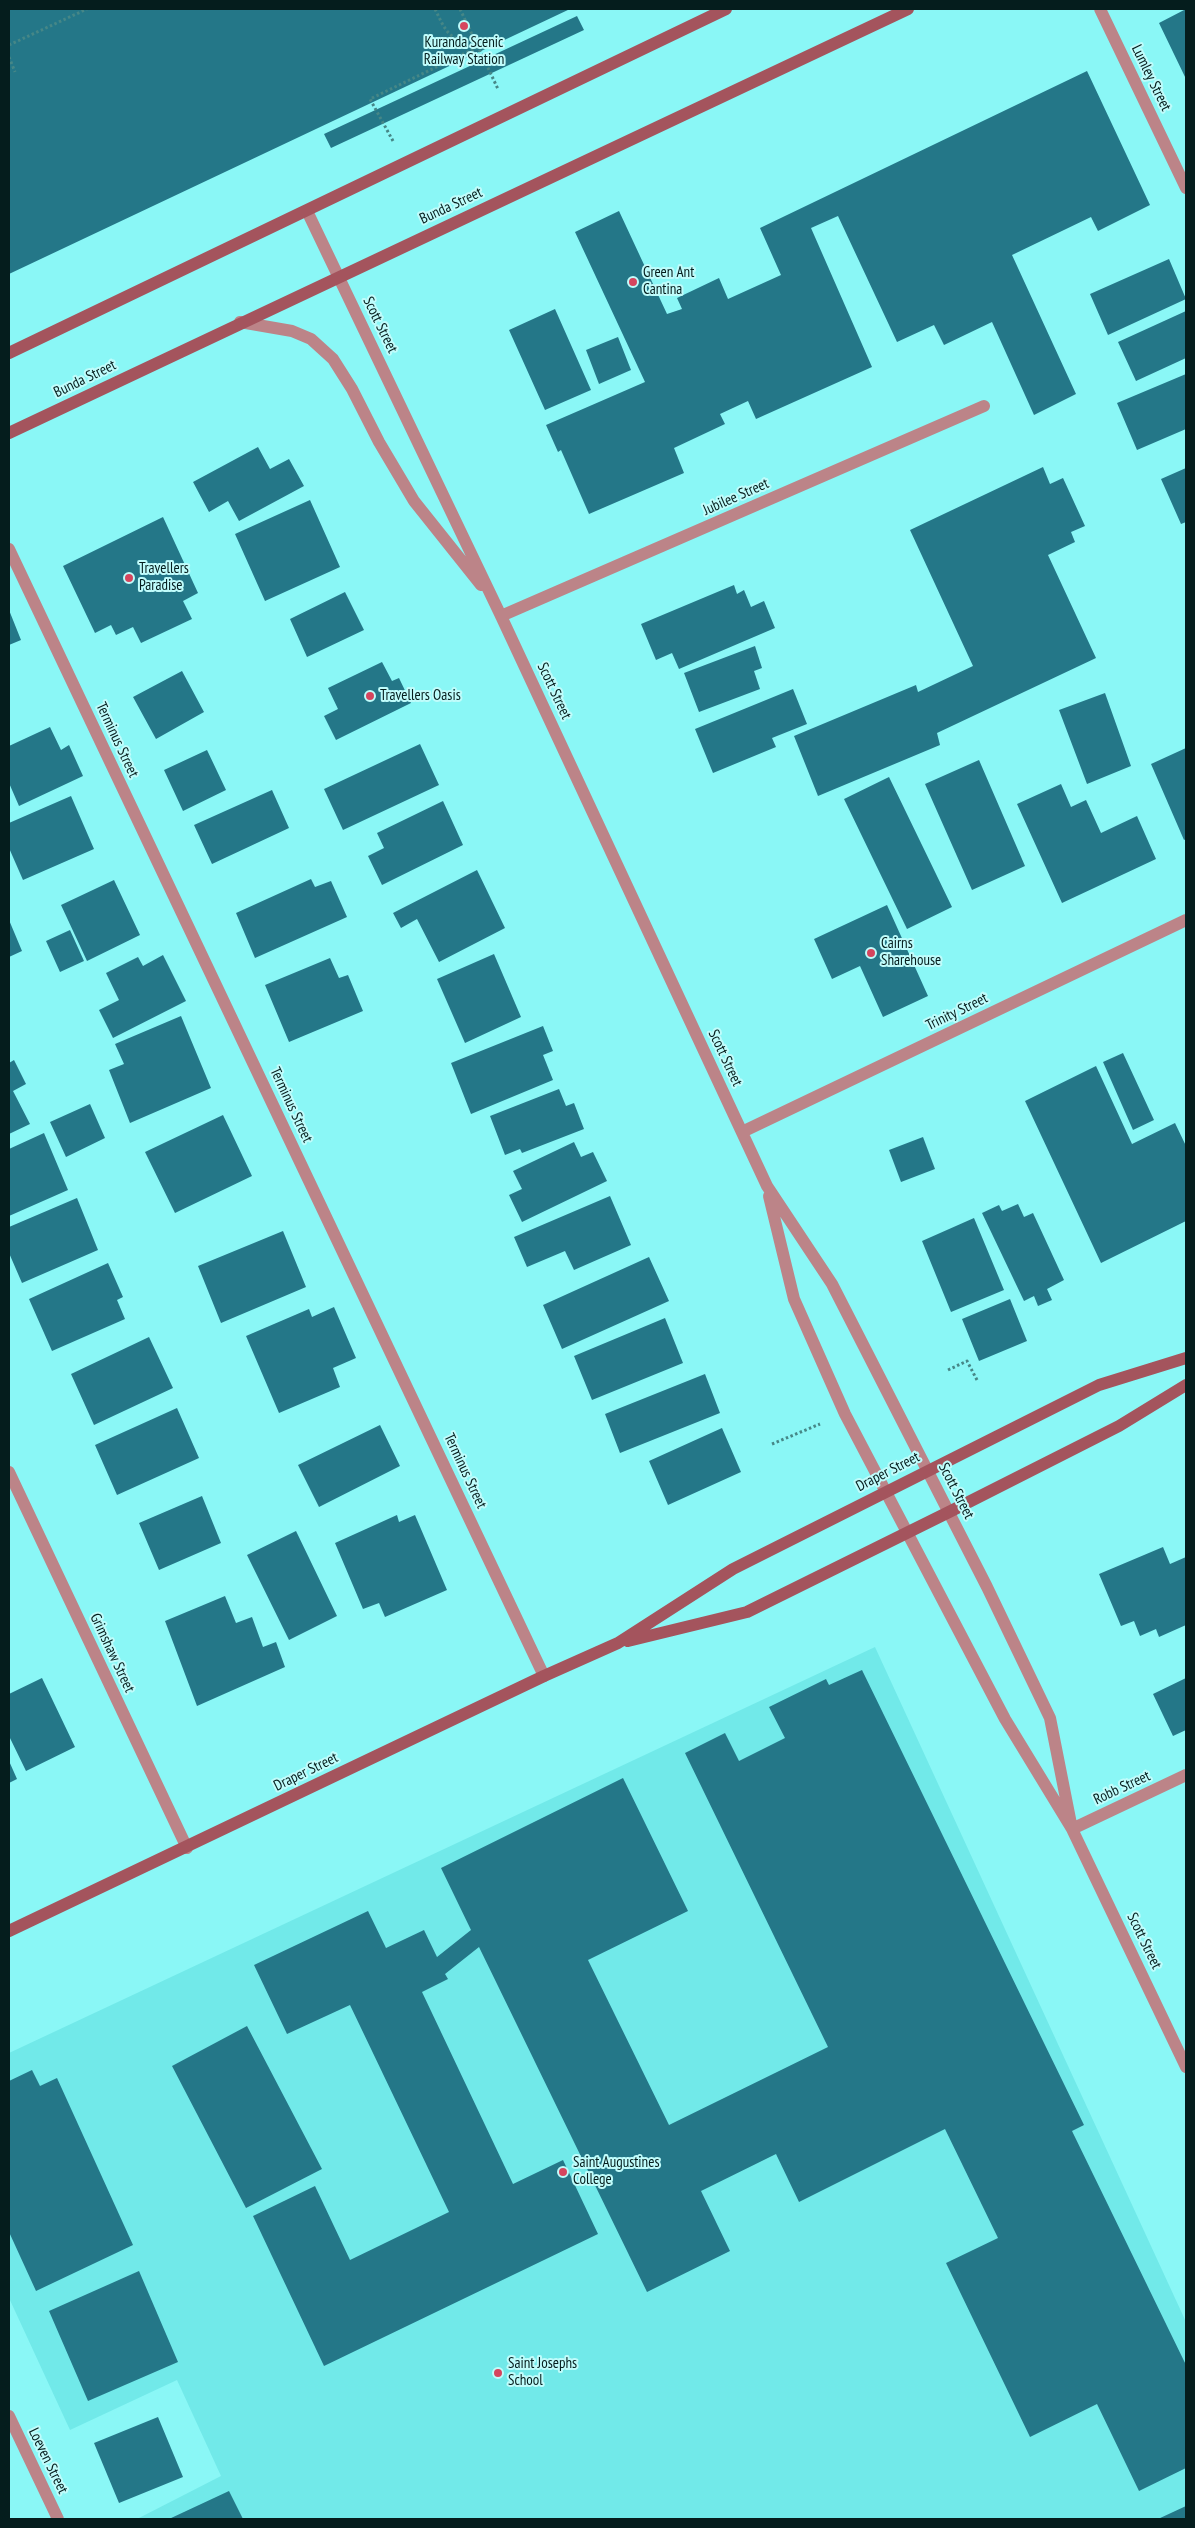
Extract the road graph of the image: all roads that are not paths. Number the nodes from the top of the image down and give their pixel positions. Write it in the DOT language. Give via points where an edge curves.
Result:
graph roads {
  1 [pos="726,9"];
  2 [pos="908,9"];
  3 [pos="1100,9"];
  4 [pos="1186,188"];
  5 [pos="306,211"];
  6 [pos="338,277"];
  7 [pos="240,322"];
  8 [pos="9,353"];
  9 [pos="984,406"];
  10 [pos="9,433"];
  11 [pos="9,548"];
  12 [pos="493,600"];
  13 [pos="501,616"];
  14 [pos="1186,920"];
  15 [pos="742,1132"];
  16 [pos="767,1186"];
  17 [pos="1186,1358"];
  18 [pos="1186,1385"];
  19 [pos="928,1471"];
  20 [pos="9,1472"];
  21 [pos="886,1492"];
  22 [pos="949,1512"];
  23 [pos="907,1532"];
  24 [pos="618,1643"];
  25 [pos="544,1676"];
  26 [pos="1186,1775"];
  27 [pos="1072,1829"];
  28 [pos="187,1848"];
  29 [pos="9,1931"];
  30 [pos="1186,2067"];
  31 [pos="9,2416"];
  32 [pos="58,2519"];
  1 -- 5 [label="main road"];
  2 -- 6 [label="main road, Bunda Street"];
  3 -- 4 [label="street, Lumley Street"];
  5 -- 6 [label="street, Scott Street"];
  5 -- 8 [label="main road"];
  6 -- 7 [label="main road, Bunda Street"];
  6 -- 12 [label="street, Scott Street"];
  7 -- 10 [label="main road, Bunda Street"];
  7 -- 12 [label="street" via="292,332 311,340 333,359 414,501"];
  9 -- 13 [label="street, Jubilee Street"];
  11 -- 25 [label="street, Terminus Street"];
  12 -- 13 [label="street, Scott Street"];
  13 -- 15 [label="street, Scott Street"];
  14 -- 15 [label="street, Trinity Street"];
  15 -- 16 [label="street, Scott Street"];
  16 -- 19 [label="street, Scott Street" via="832,1284"];
  16 -- 21 [label="street, Scott Street" via="794,1300 845,1414"];
  17 -- 19 [label="main road, Draper Street" via="1099,1385"];
  18 -- 22 [label="main road, Draper Street" via="1119,1426"];
  19 -- 21 [label="main road, Draper Street"];
  19 -- 22 [label="street, Scott Street"];
  20 -- 28 [label="street, Grimshaw Street"];
  21 -- 23 [label="street, Scott Street"];
  21 -- 24 [label="main road, Draper Street" via="734,1569"];
  22 -- 23 [label="main road, Draper Street"];
  22 -- 27 [label="street, Scott Street" via="1050,1718"];
  23 -- 24 [label="main road, Draper Street" via="747,1612"];
  23 -- 27 [label="street, Scott Street" via="1005,1719"];
  24 -- 25 [label="main road, Draper Street"];
  25 -- 28 [label="main road, Draper Street"];
  26 -- 27 [label="street, Robb Street"];
  27 -- 30 [label="street, Scott Street"];
  28 -- 29 [label="main road, Draper Street"];
  31 -- 32 [label="street, Loeven Street"];
}
